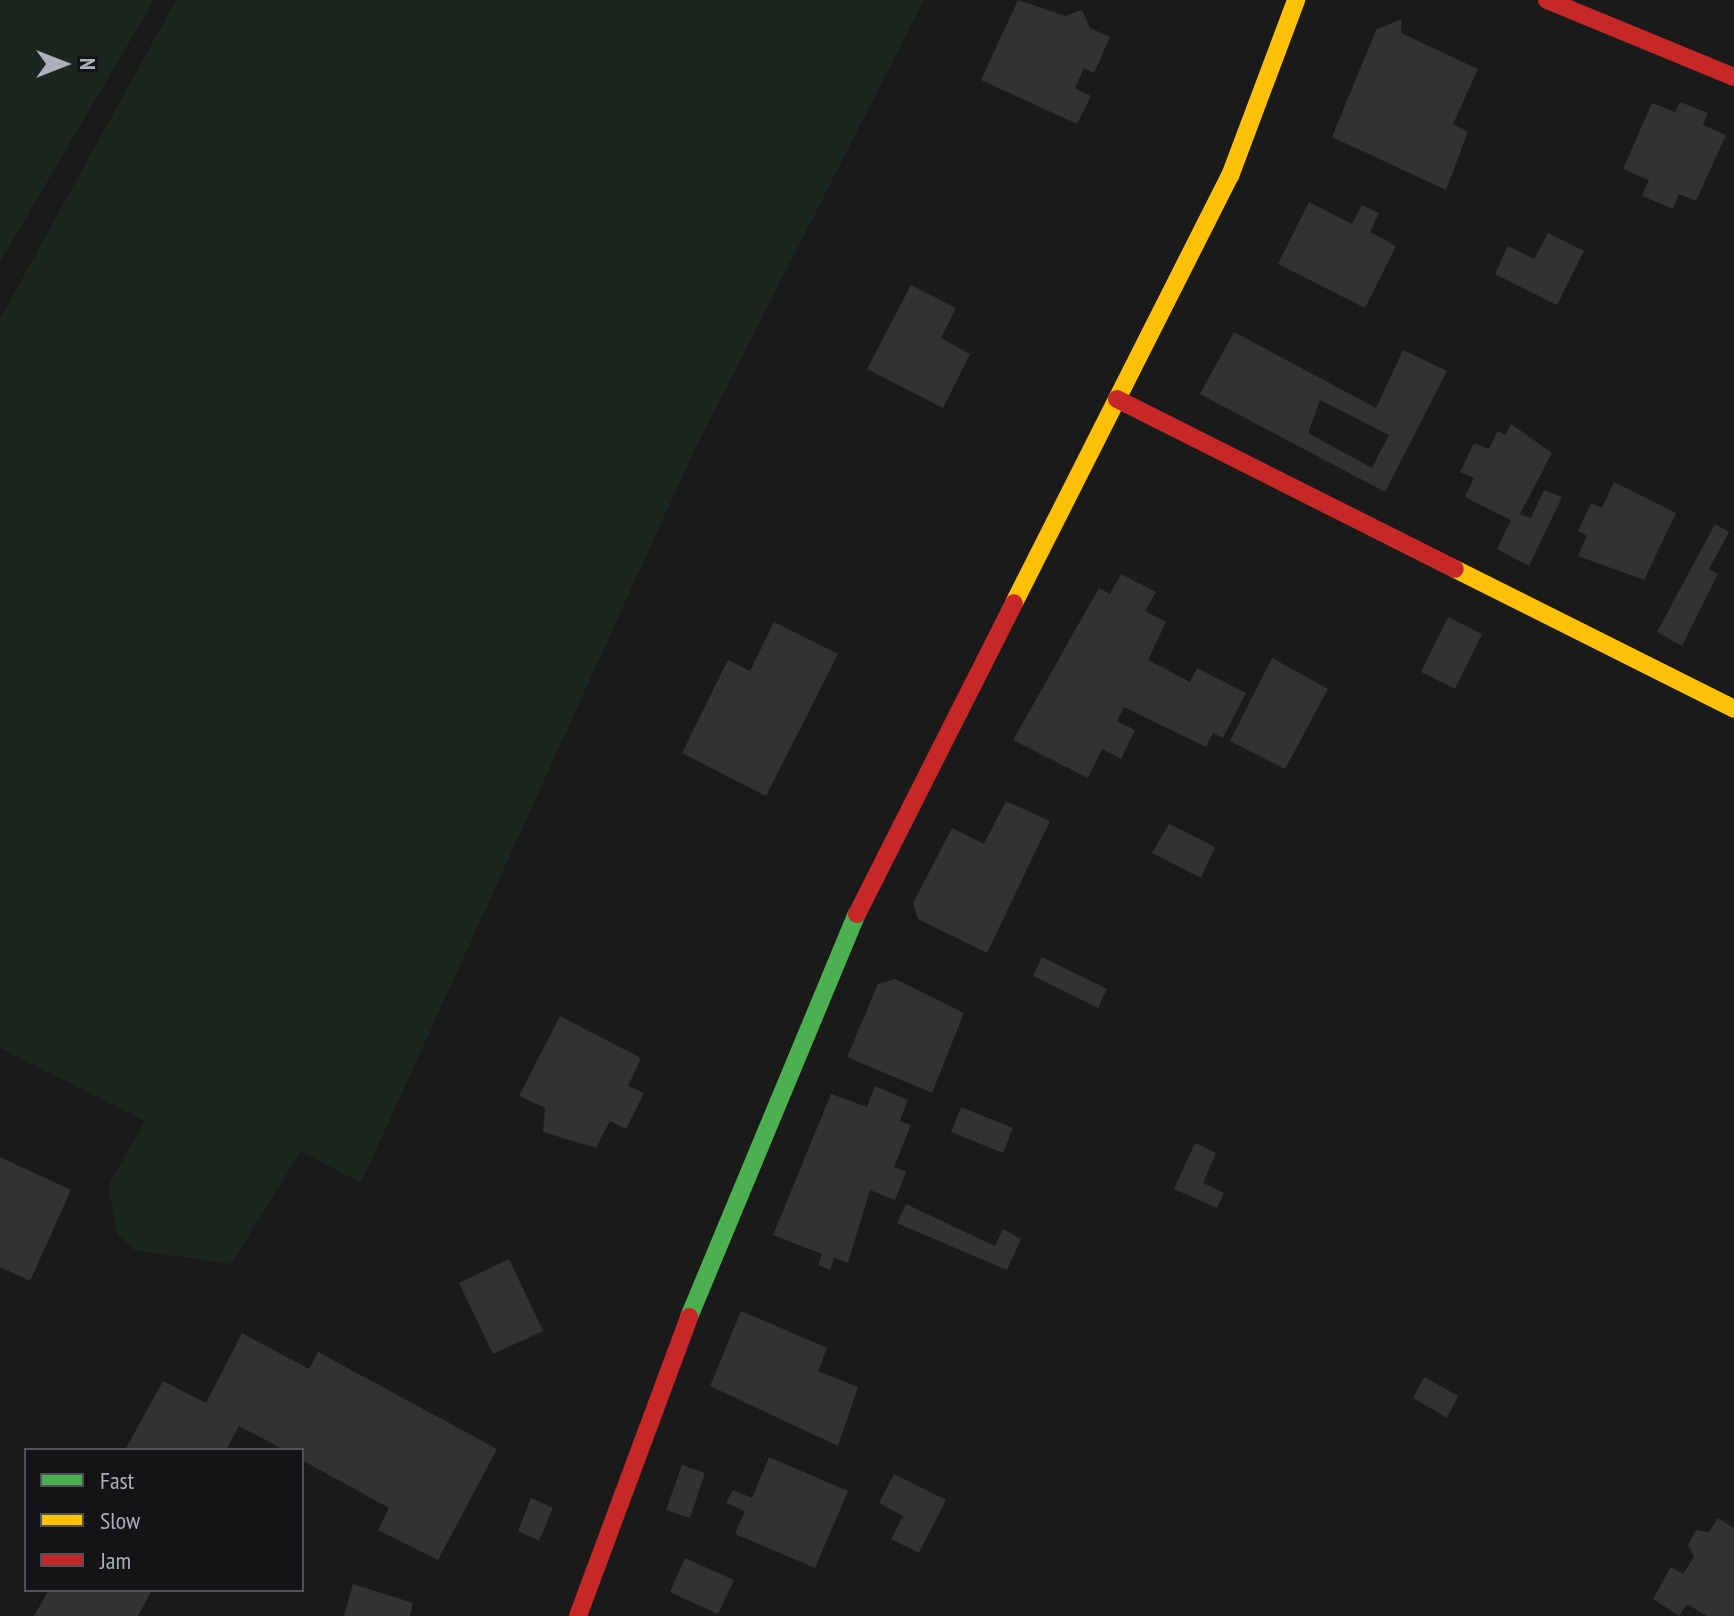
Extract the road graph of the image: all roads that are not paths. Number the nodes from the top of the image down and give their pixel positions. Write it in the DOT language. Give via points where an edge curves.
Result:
graph roads {
  1 [pos="1296,0"];
  2 [pos="1547,0"];
  3 [pos="1734,77"];
  4 [pos="1117,399"];
  5 [pos="1734,709"];
  6 [pos="578,1616"];
  1 -- 4 [label="street" via="1230,176"];
  2 -- 3 [label="street"];
  4 -- 5 [label="street"];
  4 -- 6 [label="street" via="845,938 730,1208"];
}
